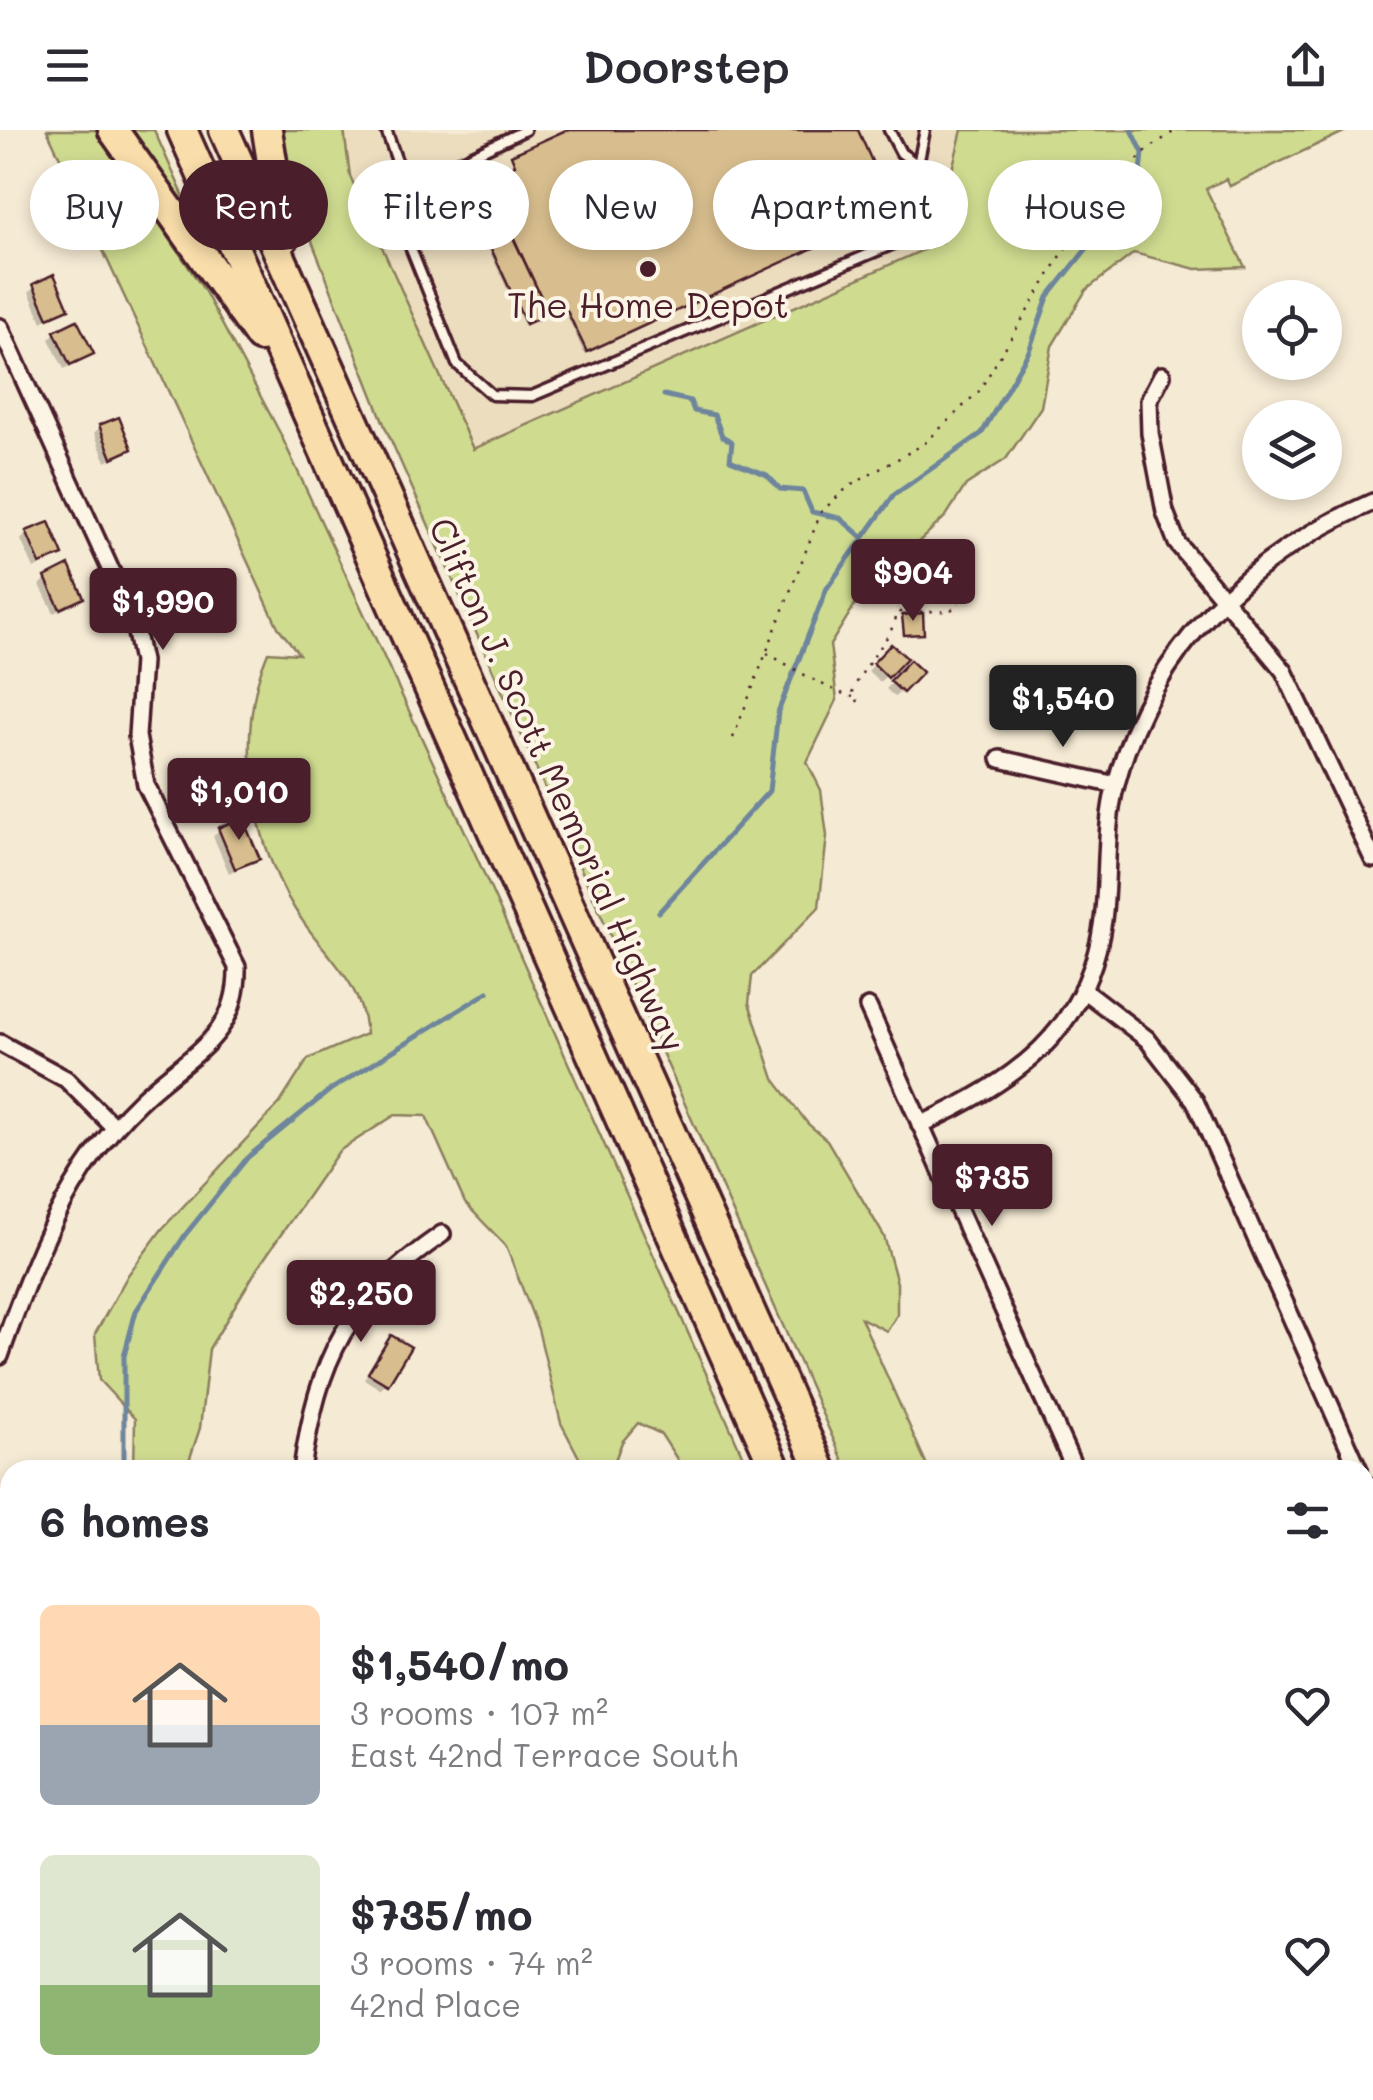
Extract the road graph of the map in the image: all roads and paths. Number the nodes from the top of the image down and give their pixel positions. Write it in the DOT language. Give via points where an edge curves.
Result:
graph roads {
  1 [pos="113,130"];
  2 [pos="182,130"];
  3 [pos="224,130"];
  4 [pos="267,130"];
  5 [pos="386,130"];
  6 [pos="525,130"];
  7 [pos="889,130"];
  8 [pos="925,130"];
  9 [pos="1176,130"];
  10 [pos="397,160"];
  11 [pos="462,160"];
  12 [pos="910,160"];
  13 [pos="919,160"];
  14 [pos="411,250"];
  15 [pos="877,250"];
  16 [pos="291,279"];
  17 [pos="0,327"];
  18 [pos="1162,375"];
  19 [pos="290,377"];
  20 [pos="1373,502"];
  21 [pos="1222,600"];
  22 [pos="959,603"];
  23 [pos="766,652"];
  24 [pos="853,698"];
  25 [pos="858,702"];
  26 [pos="733,738"];
  27 [pos="1000,759"];
  28 [pos="1116,785"];
  29 [pos="1373,860"];
  30 [pos="1082,989"];
  31 [pos="868,1006"];
  32 [pos="0,1043"];
  33 [pos="920,1125"];
  34 [pos="114,1127"];
  35 [pos="442,1234"];
  36 [pos="5,1328"];
  37 [pos="0,1356"];
  38 [pos="306,1460"];
  39 [pos="772,1460"];
  40 [pos="817,1460"];
  41 [pos="1071,1460"];
  42 [pos="1355,1460"];
  1 -- 19 [label="highway"];
  2 -- 19 [label="highway"];
  3 -- 16 [label="highway, Clifton J. Scott Memorial Highway"];
  4 -- 16 [label="highway"];
  5 -- 10 [label="lane"];
  6 -- 11 [label="lane"];
  7 -- 12 [label="lane"];
  8 -- 13 [label="lane"];
  9 -- 23 [label="path" via="1143,153 1068,244 979,391 924,444 848,488 821,512"];
  14 -- 15 [label="lane" via="457,364 492,395 532,396"];
  16 -- 40 [label="highway, Clifton J. Scott Memorial Highway"];
  17 -- 34 [label="street" via="133,619 142,661 137,736 146,785 237,966 238,996 226,1025"];
  18 -- 21 [label="street" via="1148,400 1165,512 1178,543"];
  19 -- 39 [label="highway"];
  20 -- 21 [label="street" via="1321,524"];
  21 -- 28 [label="street" via="1184,639 1156,682"];
  21 -- 29 [label="street" via="1290,682"];
  22 -- 24 [label="path" via="950,611 897,612 896,627 863,664"];
  23 -- 24 [label="path"];
  23 -- 26 [label="path"];
  24 -- 25 [label="path"];
  27 -- 28 [label="street"];
  28 -- 30 [label="street" via="1103,921"];
  30 -- 33 [label="street" via="1045,1046 1006,1082"];
  30 -- 42 [label="street" via="1147,1039 1195,1101"];
  31 -- 33 [label="street"];
  32 -- 34 [label="street" via="66,1080"];
  33 -- 41 [label="street"];
  34 -- 36 [label="street" via="55,1217"];
  35 -- 38 [label="street" via="382,1281 337,1340 312,1403"];
  36 -- 37 [label="street"];
}
